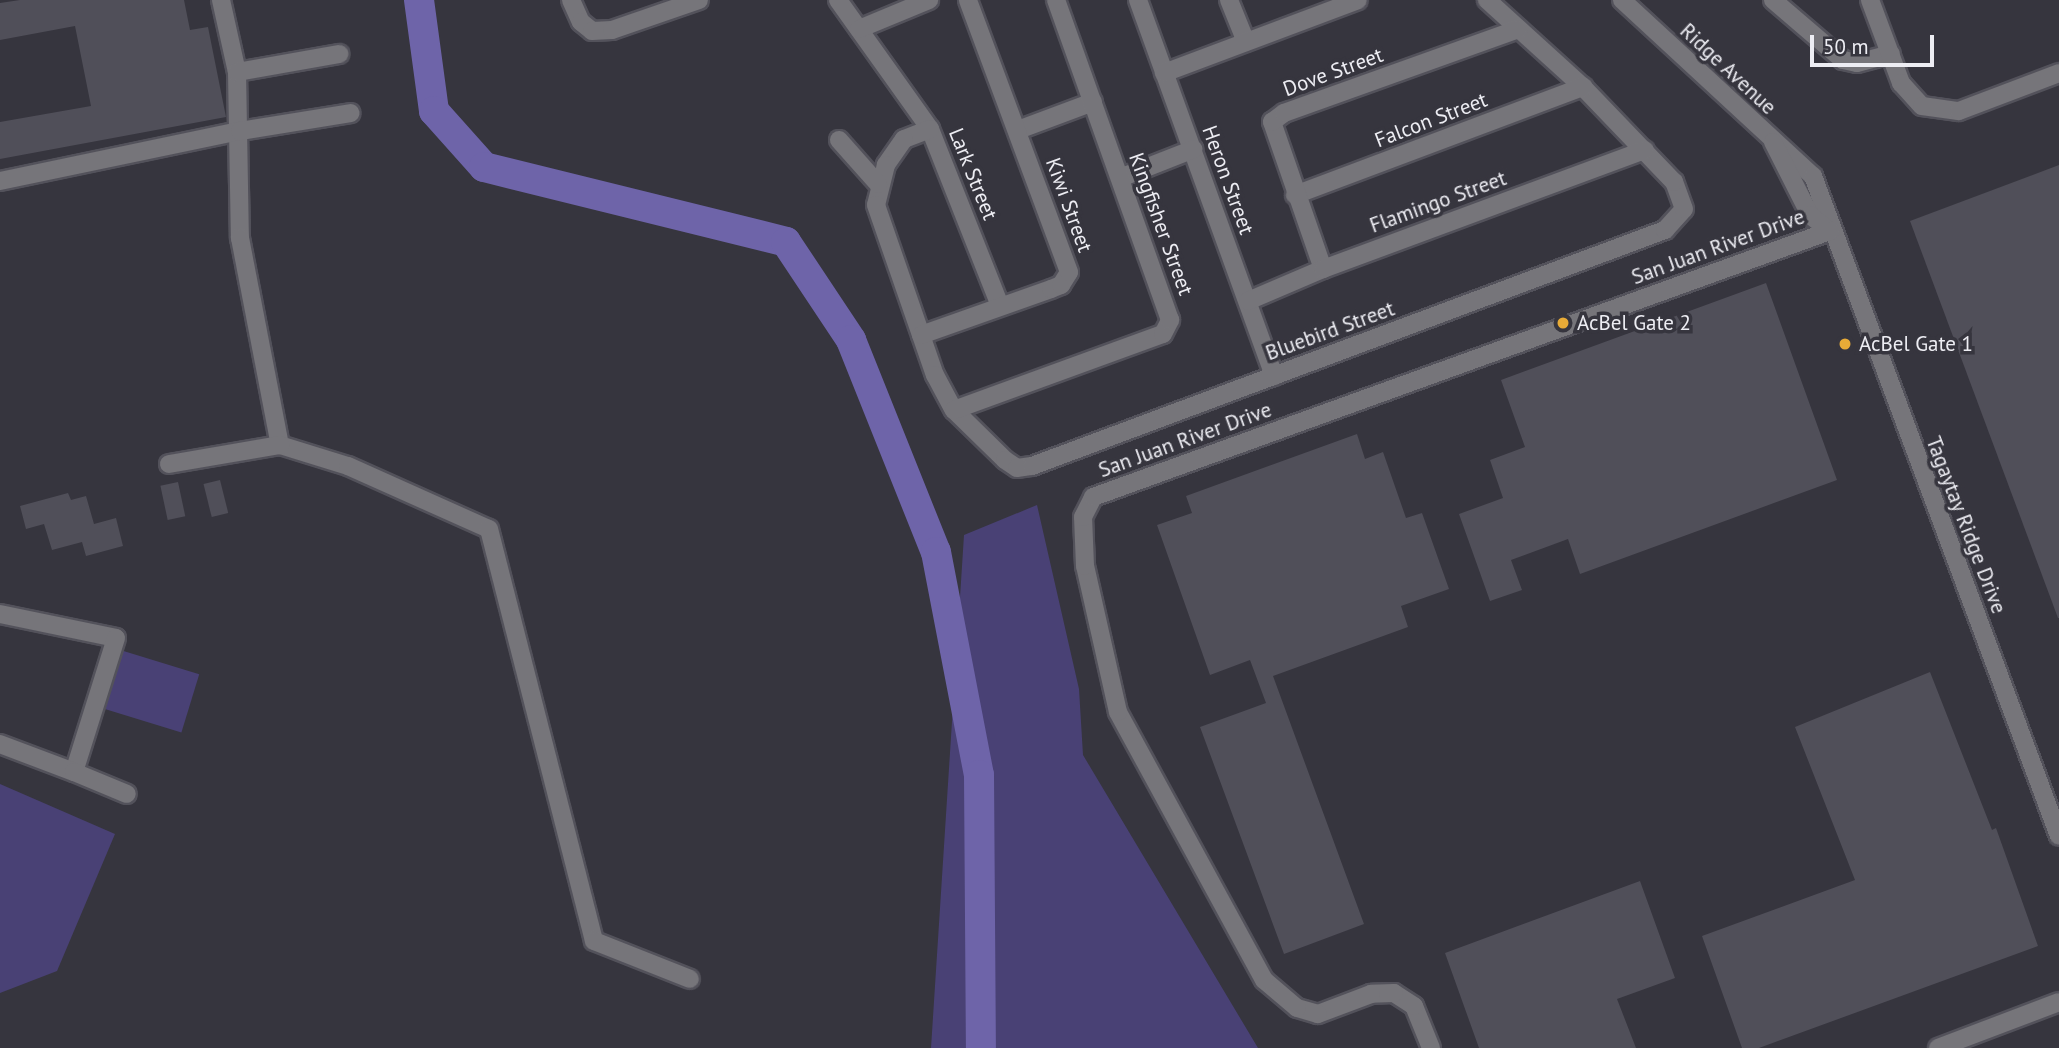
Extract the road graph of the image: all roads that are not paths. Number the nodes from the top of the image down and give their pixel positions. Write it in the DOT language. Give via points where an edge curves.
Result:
graph roads {
  1 [pos="222,0"];
  2 [pos="571,0"];
  3 [pos="699,0"];
  4 [pos="838,0"];
  5 [pos="929,0"];
  6 [pos="968,0"];
  7 [pos="1056,0"];
  8 [pos="1138,0"];
  9 [pos="1229,0"];
  10 [pos="1358,0"];
  11 [pos="1487,0"];
  12 [pos="1773,0"];
  13 [pos="1870,0"];
  14 [pos="1632,3"];
  15 [pos="859,29"];
  16 [pos="1518,29"];
  17 [pos="1246,42"];
  18 [pos="340,54"];
  19 [pos="1891,54"];
  20 [pos="237,72"];
  21 [pos="1164,73"];
  22 [pos="2059,73"];
  23 [pos="1583,87"];
  24 [pos="1093,102"];
  25 [pos="351,113"];
  26 [pos="930,129"];
  27 [pos="1018,130"];
  28 [pos="240,131"];
  29 [pos="839,140"];
  30 [pos="1773,142"];
  31 [pos="1194,149"];
  32 [pos="1645,150"];
  33 [pos="1120,178"];
  34 [pos="0,181"];
  35 [pos="878,184"];
  36 [pos="1295,195"];
  37 [pos="1830,231"];
  38 [pos="1323,269"];
  39 [pos="1248,301"];
  40 [pos="1000,306"];
  41 [pos="922,335"];
  42 [pos="1274,376"];
  43 [pos="954,410"];
  44 [pos="280,445"];
  45 [pos="169,464"];
  46 [pos="0,614"];
  47 [pos="0,744"];
  48 [pos="74,772"];
  49 [pos="127,794"];
  50 [pos="2059,836"];
  51 [pos="690,979"];
  52 [pos="2059,1002"];
  53 [pos="1431,1048"];
  54 [pos="1938,1048"];
  1 -- 20 [label="street"];
  2 -- 3 [label="street" via="581,22 592,31 612,30"];
  4 -- 15 [label="street, Lark Street"];
  5 -- 15 [label="street"];
  6 -- 27 [label="street, Kiwi Street"];
  7 -- 24 [label="street, Kingfisher Street"];
  8 -- 21 [label="street, Heron Street"];
  9 -- 17 [label="street"];
  10 -- 17 [label="street"];
  11 -- 16 [label="street, Bluebird Street"];
  12 -- 19 [label="street" via="1843,60 1857,63"];
  13 -- 19 [label="street"];
  14 -- 30 [label="street, Ridge Avenue"];
  15 -- 26 [label="street, Lark Street"];
  16 -- 23 [label="street, Bluebird Street"];
  16 -- 36 [label="street, Dove Street" via="1277,117 1272,130"];
  17 -- 21 [label="street"];
  18 -- 20 [label="street"];
  19 -- 22 [label="street" via="1901,83 1922,106 1959,111"];
  20 -- 28 [label="street"];
  21 -- 31 [label="street, Heron Street"];
  23 -- 32 [label="street, Bluebird Street"];
  23 -- 36 [label="street, Falcon Street"];
  24 -- 27 [label="street"];
  24 -- 33 [label="street, Kingfisher Street"];
  25 -- 28 [label="street"];
  26 -- 35 [label="street" via="904,139"];
  26 -- 40 [label="street, Lark Street"];
  27 -- 40 [label="street, Kiwi Street" via="1069,272 1061,285"];
  28 -- 34 [label="street"];
  28 -- 44 [label="street" via="240,238"];
  29 -- 35 [label="street"];
  30 -- 37 [label="street, Tagaytay Ridge Drive" via="1813,176 1827,205"];
  31 -- 33 [label="street"];
  31 -- 39 [label="street, Heron Street"];
  32 -- 38 [label="street, Flamingo Street"];
  32 -- 42 [label="street, Bluebird Street" via="1674,182 1684,209 1665,230"];
  33 -- 43 [label="street, Kingfisher Street" via="1168,310 1163,334"];
  35 -- 41 [label="street, Bluebird Street" via="876,205"];
  36 -- 38 [label="street, Dove Street"];
  37 -- 50 [label="street, Tagaytay Ridge Drive"];
  37 -- 53 [label="street, San Juan River Drive" via="1093,497 1083,517 1085,566 1118,712 1264,981 1297,1008 1318,1014 1371,994 1394,993 1414,1006"];
  38 -- 39 [label="street, Flamingo Street"];
  39 -- 42 [label="street, Heron Street"];
  40 -- 41 [label="street, Kiwi Street"];
  41 -- 43 [label="street, Bluebird Street"];
  42 -- 43 [label="street, Bluebird Street" via="1017,468"];
  44 -- 45 [label="street"];
  44 -- 51 [label="street" via="348,466 489,529 594,941"];
  46 -- 48 [label="street" via="116,638"];
  47 -- 48 [label="street"];
  48 -- 49 [label="street"];
  52 -- 54 [label="street"];
}
